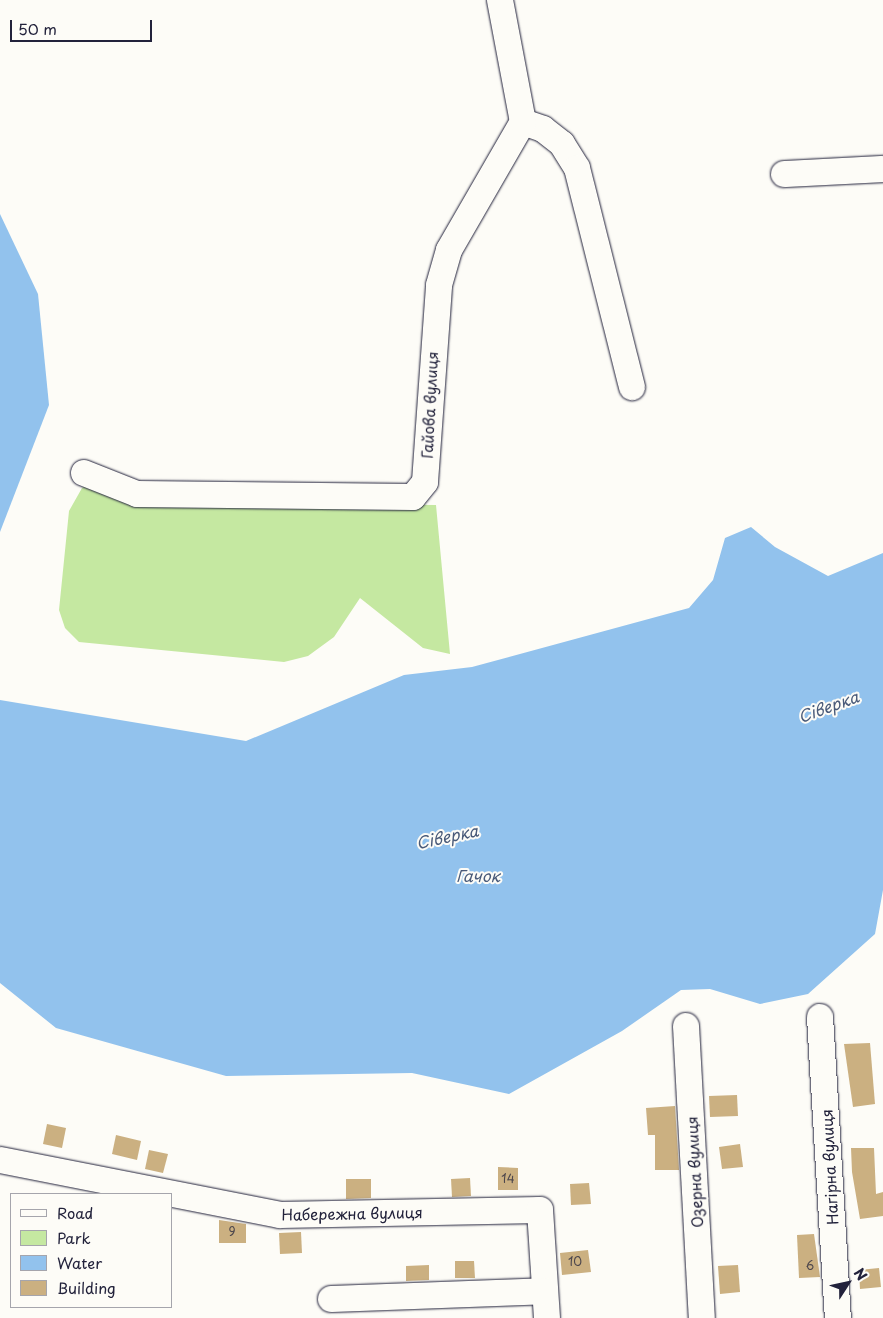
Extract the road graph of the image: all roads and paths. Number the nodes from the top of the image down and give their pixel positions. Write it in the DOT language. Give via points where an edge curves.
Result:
graph roads {
  1 [pos="500,0"];
  2 [pos="523,122"];
  3 [pos="883,169"];
  4 [pos="784,174"];
  5 [pos="632,387"];
  6 [pos="84,473"];
  7 [pos="820,1017"];
  8 [pos="686,1026"];
  9 [pos="0,1160"];
  10 [pos="168,1193"];
  11 [pos="172,1194"];
  12 [pos="545,1291"];
  13 [pos="331,1299"];
  14 [pos="546,1318"];
  15 [pos="702,1318"];
  16 [pos="838,1318"];
  1 -- 2 [label="street"];
  2 -- 5 [label="street" via="543,129 562,144 578,168"];
  2 -- 6 [label="street, Гайова вулиця" via="449,250 439,285 425,482 412,498 137,494"];
  3 -- 4 [label="street"];
  7 -- 16 [label="street, Нагірна вулиця"];
  8 -- 15 [label="street, Озерна вулиця"];
  9 -- 10 [label="street, Набережна вулиця"];
  11 -- 12 [label="street, Набережна вулиця" via="280,1215 540,1210"];
  12 -- 13 [label="street"];
  12 -- 14 [label="street, Набережна вулиця"];
}
